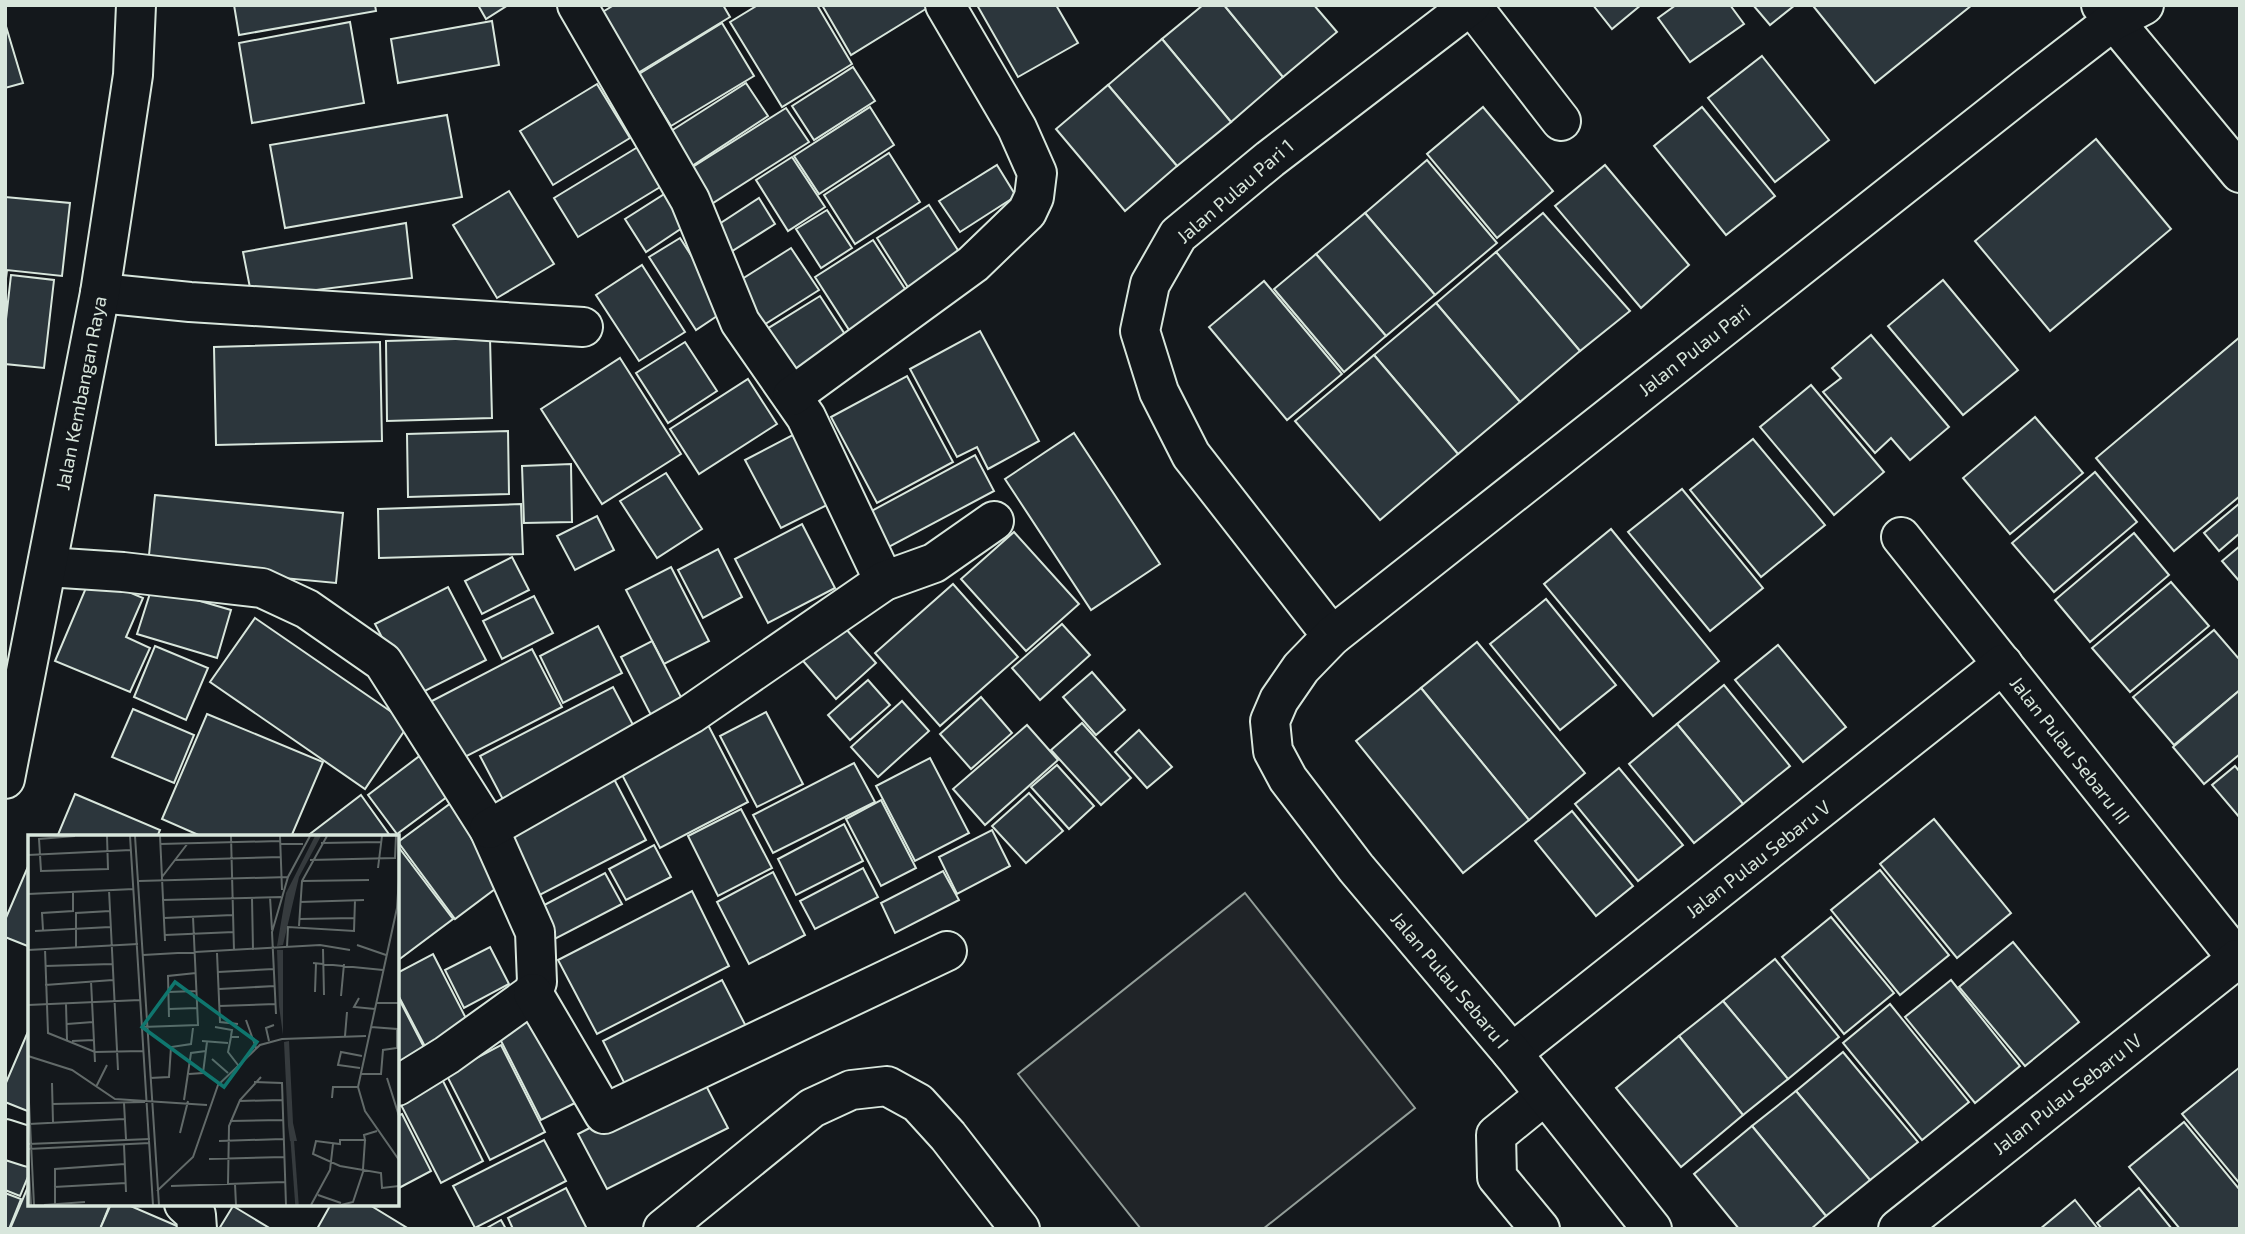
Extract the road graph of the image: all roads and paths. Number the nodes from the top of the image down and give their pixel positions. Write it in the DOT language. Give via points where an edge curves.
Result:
graph roads {
  1 [pos="136,5"];
  2 [pos="577,5"];
  3 [pos="945,5"];
  4 [pos="1471,6"];
  5 [pos="2119,10"];
  6 [pos="1561,121"];
  7 [pos="2240,173"];
  8 [pos="100,293"];
  9 [pos="583,327"];
  10 [pos="792,396"];
  11 [pos="994,521"];
  12 [pos="1901,537"];
  13 [pos="47,568"];
  14 [pos="884,581"];
  15 [pos="1323,624"];
  16 [pos="2003,664"];
  17 [pos="1270,721"];
  18 [pos="5,779"];
  19 [pos="489,829"];
  20 [pos="947,951"];
  21 [pos="2238,961"];
  22 [pos="533,993"];
  23 [pos="1513,1053"];
  24 [pos="399,1085"];
  25 [pos="1545,1094"];
  26 [pos="5,1139"];
  27 [pos="28,1146"];
  28 [pos="186,1206"];
  29 [pos="197,1229"];
  30 [pos="663,1229"];
  31 [pos="1020,1229"];
  32 [pos="1540,1229"];
  33 [pos="1652,1229"];
  34 [pos="1898,1229"];
  1 -- 8 [label="street, Jalan Kembangan Raya" via="133,75"];
  2 -- 10 [label="street" via="690,200 740,322"];
  3 -- 10 [label="street" via="1017,128 1037,173 1034,197 1027,212 973,264"];
  4 -- 6 [label="street, Jalan Pulau Pari 1"];
  4 -- 15 [label="street, Jalan Pulau Pari 1" via="1178,235 1150,284 1139,331 1159,392 1191,455"];
  5 -- 7 [label="street"];
  5 -- 15 [label="street, Jalan Pulau Pari"];
  8 -- 9 [label="street"];
  8 -- 13 [label="street, Jalan Kembangan Raya"];
  10 -- 14 [label="street"];
  11 -- 14 [label="street" via="934,563"];
  12 -- 16 [label="street, Jalan Pulau Sebaru III"];
  13 -- 18 [label="street, Jalan Kembangan Raya"];
  13 -- 19 [label="street" via="262,589 307,609 383,662"];
  14 -- 19 [label="street" via="691,714"];
  15 -- 17 [label="street, Jalan Pulau Pari"];
  16 -- 21 [label="street, Jalan Pulau Sebaru III"];
  16 -- 23 [label="street, Jalan Pulau Sebaru V"];
  17 -- 23 [label="street, Jalan Pulau Sebaru I" via="1273,751 1288,779 1356,868"];
  19 -- 22 [label="street" via="535,932 537,982"];
  20 -- 22 [label="street" via="604,1114"];
  21 -- 34 [label="street, Jalan Pulau Sebaru IV"];
  22 -- 24 [label="street"];
  23 -- 25 [label="street, Jalan Pulau Sebaru I"];
  25 -- 32 [label="street" via="1496,1135 1497,1177"];
  25 -- 33 [label="street, Jalan Pulau Sebaru I"];
  26 -- 27 [label="street"];
  28 -- 29 [label="street" via="196,1215"];
  30 -- 31 [label="street" via="812,1108 851,1090 887,1086 918,1103"];
}
